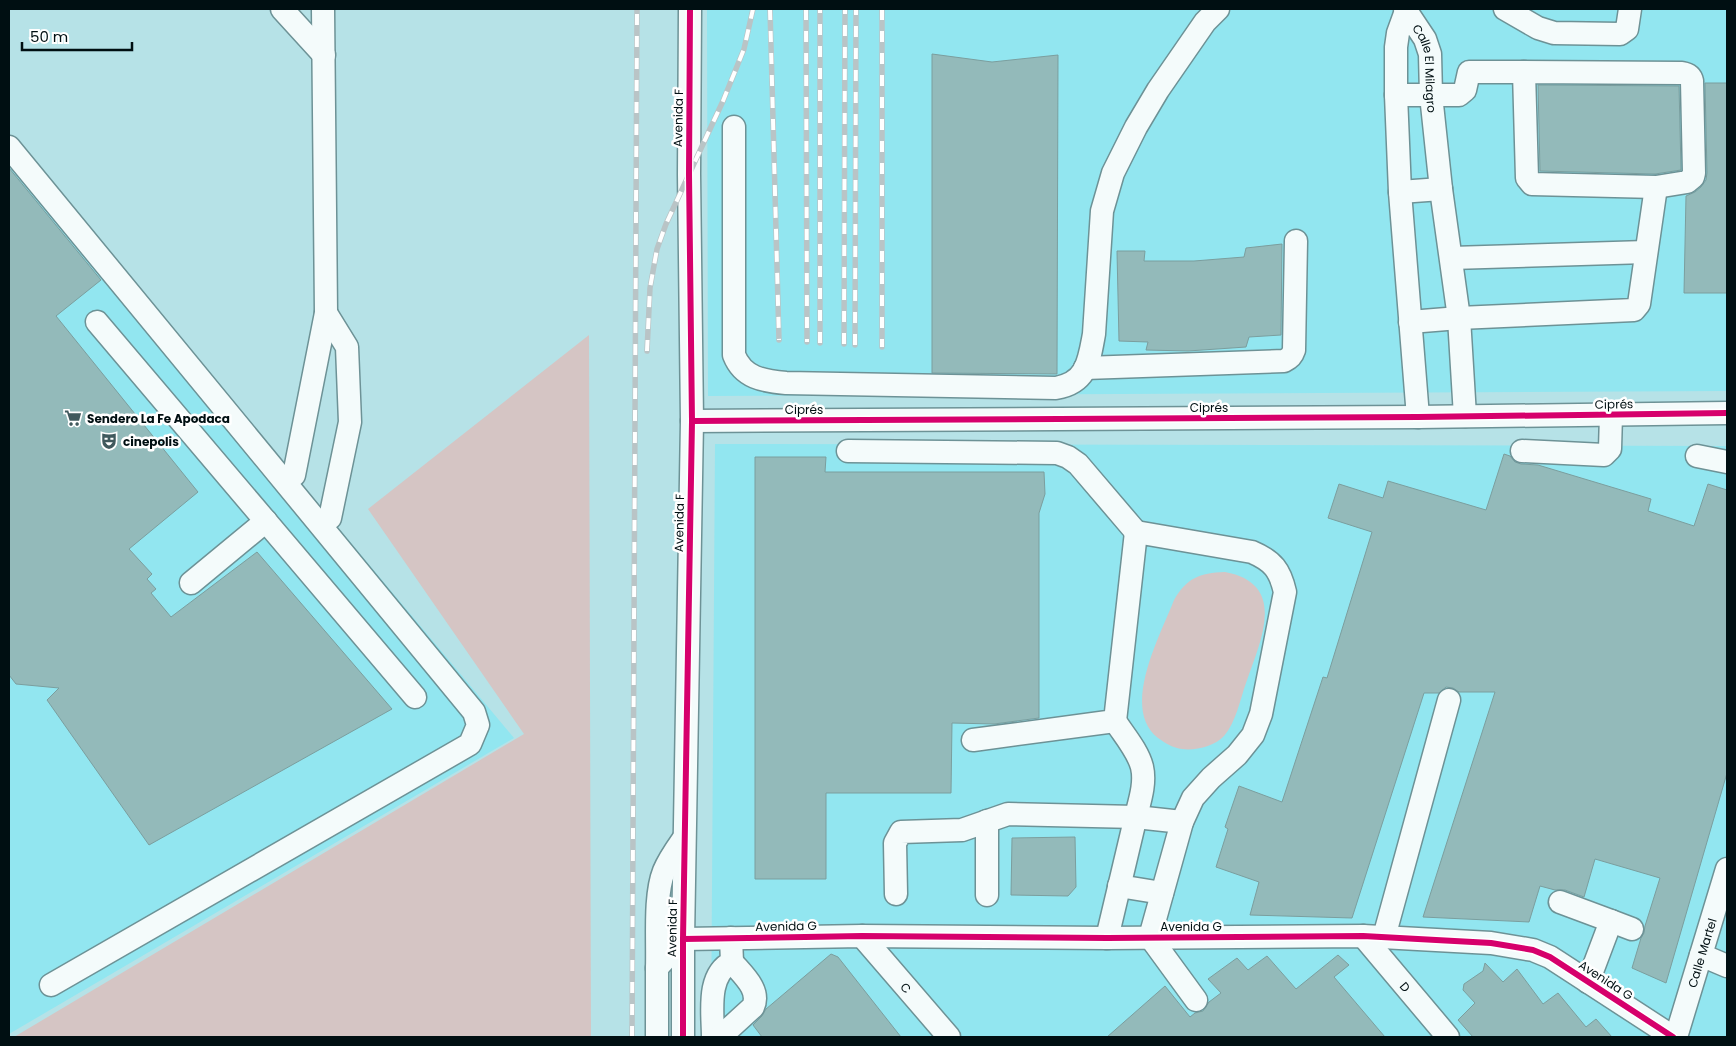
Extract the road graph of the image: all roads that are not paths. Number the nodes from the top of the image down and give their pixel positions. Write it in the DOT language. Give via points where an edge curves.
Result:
graph roads {
  1 [pos="282,9"];
  2 [pos="323,9"];
  3 [pos="690,9"];
  4 [pos="1218,9"];
  5 [pos="1505,9"];
  6 [pos="1630,9"];
  7 [pos="1405,10"];
  8 [pos="324,55"];
  9 [pos="1524,72"];
  10 [pos="1396,95"];
  11 [pos="1431,95"];
  12 [pos="734,127"];
  13 [pos="9,147"];
  14 [pos="1656,187"];
  15 [pos="1441,189"];
  16 [pos="1400,192"];
  17 [pos="1296,241"];
  18 [pos="1646,252"];
  19 [pos="1452,258"];
  20 [pos="326,313"];
  21 [pos="1459,318"];
  22 [pos="97,322"];
  23 [pos="1410,322"];
  24 [pos="1086,368"];
  25 [pos="1727,413"];
  26 [pos="1611,415"];
  27 [pos="1465,416"];
  28 [pos="1418,417"];
  29 [pos="692,421"];
  30 [pos="1522,451"];
  31 [pos="848,452"];
  32 [pos="1697,456"];
  33 [pos="1727,462"];
  34 [pos="294,475"];
  35 [pos="330,518"];
  36 [pos="266,521"];
  37 [pos="1136,532"];
  38 [pos="191,583"];
  39 [pos="415,697"];
  40 [pos="1449,700"];
  41 [pos="1115,721"];
  42 [pos="973,740"];
  43 [pos="1136,817"];
  44 [pos="987,821"];
  45 [pos="1182,822"];
  46 [pos="685,837"];
  47 [pos="1727,869"];
  48 [pos="1119,886"];
  49 [pos="1162,893"];
  50 [pos="896,894"];
  51 [pos="987,895"];
  52 [pos="1560,902"];
  53 [pos="1721,911"];
  54 [pos="1611,921"];
  55 [pos="1632,929"];
  56 [pos="862,936"];
  57 [pos="1150,937"];
  58 [pos="1374,937"];
  59 [pos="731,938"];
  60 [pos="1107,938"];
  61 [pos="683,939"];
  62 [pos="1701,955"];
  63 [pos="732,962"];
  64 [pos="1727,966"];
  65 [pos="657,968"];
  66 [pos="1588,982"];
  67 [pos="51,984"];
  68 [pos="1196,1000"];
  69 [pos="713,1003"];
  70 [pos="683,1006"];
  71 [pos="657,1037"];
  72 [pos="683,1037"];
  73 [pos="714,1037"];
  74 [pos="720,1037"];
  75 [pos="949,1037"];
  76 [pos="1448,1037"];
  77 [pos="1675,1037"];
  1 -- 8 [label="street"];
  2 -- 8 [label="street"];
  3 -- 29 [label="street, Avenida F"];
  4 -- 24 [label="street" via="1205,22 1158,90 1113,173 1102,211 1094,334"];
  5 -- 6 [label="street" via="1538,28 1554,33 1620,34 1627,29"];
  7 -- 10 [label="street, Calle El Milagro" via="1396,47"];
  7 -- 11 [label="street, Calle El Milagro" via="1425,39 1430,54"];
  8 -- 20 [label="street"];
  9 -- 11 [label="street" via="1468,72 1463,93"];
  9 -- 14 [label="street" via="1530,182"];
  9 -- 14 [label="street" via="1682,73 1691,77 1693,177 1687,182"];
  10 -- 11 [label="street"];
  10 -- 16 [label="street, Calle El Milagro"];
  11 -- 15 [label="street, Calle El Milagro"];
  12 -- 24 [label="street" via="734,355 746,373 786,383 1056,388 1078,380"];
  13 -- 67 [label="street" via="474,712 478,726 470,744"];
  14 -- 18 [label="street"];
  15 -- 16 [label="street"];
  15 -- 19 [label="street, Calle El Milagro"];
  16 -- 23 [label="street, Calle El Milagro"];
  17 -- 24 [label="street" via="1294,350 1288,359"];
  18 -- 19 [label="street"];
  18 -- 21 [label="street" via="1639,304 1634,310"];
  19 -- 21 [label="street, Calle El Milagro"];
  20 -- 34 [label="street"];
  20 -- 35 [label="street" via="347,347 350,422"];
  21 -- 23 [label="street"];
  21 -- 27 [label="street, Calle El Milagro"];
  22 -- 36 [label="street"];
  23 -- 28 [label="street, Calle El Milagro"];
  25 -- 26 [label="street, Ciprés"];
  26 -- 27 [label="street, Ciprés"];
  26 -- 30 [label="street" via="1610,449 1604,455"];
  27 -- 28 [label="street, Ciprés"];
  28 -- 29 [label="street, Ciprés"];
  29 -- 46 [label="street, Avenida F"];
  31 -- 37 [label="street" via="1057,453 1078,464"];
  32 -- 33 [label="street"];
  36 -- 38 [label="street"];
  36 -- 39 [label="street"];
  37 -- 41 [label="street"];
  37 -- 45 [label="street" via="1265,557 1282,578 1285,592 1262,714 1253,735 1193,798"];
  40 -- 58 [label="street"];
  41 -- 42 [label="street"];
  41 -- 43 [label="street" via="1142,766 1142,792"];
  43 -- 44 [label="street" via="1008,814"];
  43 -- 45 [label="street"];
  43 -- 48 [label="street"];
  44 -- 50 [label="street" via="953,831 901,832 895,843"];
  44 -- 51 [label="street"];
  45 -- 49 [label="street"];
  46 -- 61 [label="street, Avenida F"];
  46 -- 65 [label="street" via="664,871 659,893"];
  47 -- 53 [label="street, Calle Martel"];
  48 -- 49 [label="street"];
  48 -- 60 [label="street"];
  49 -- 57 [label="street"];
  52 -- 54 [label="street"];
  53 -- 62 [label="street, Calle Martel"];
  54 -- 55 [label="street"];
  54 -- 66 [label="street"];
  56 -- 59 [label="street, Avenida G"];
  56 -- 60 [label="street, Avenida G"];
  56 -- 75 [label="street, C"];
  57 -- 58 [label="street, Avenida G"];
  57 -- 60 [label="street, Avenida G"];
  57 -- 68 [label="street"];
  58 -- 66 [label="street, Avenida G" via="1514,946 1550,957"];
  58 -- 76 [label="street, D"];
  59 -- 61 [label="street, Avenida G"];
  59 -- 63 [label="street"];
  61 -- 65 [label="street"];
  61 -- 70 [label="street, Avenida F"];
  62 -- 64 [label="street"];
  62 -- 77 [label="street, Calle Martel"];
  63 -- 69 [label="street" via="719,974"];
  63 -- 74 [label="street" via="755,991 756,1001"];
  65 -- 71 [label="street"];
  66 -- 77 [label="street, Avenida G"];
  69 -- 70 [label="street"];
  69 -- 73 [label="street"];
  70 -- 72 [label="street, Avenida F"];
}
